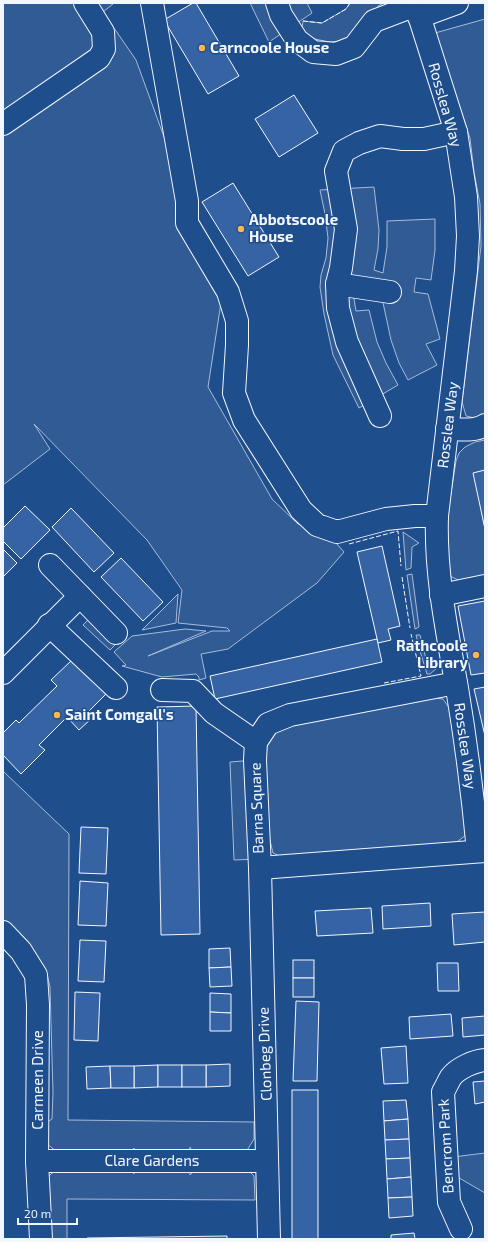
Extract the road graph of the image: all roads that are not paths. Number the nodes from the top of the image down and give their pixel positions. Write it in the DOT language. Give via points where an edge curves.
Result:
graph roads {
  1 [pos="86,3"];
  2 [pos="152,3"];
  3 [pos="277,3"];
  4 [pos="457,3"];
  5 [pos="417,8"];
  6 [pos="3,124"];
  7 [pos="456,132"];
  8 [pos="337,284"];
  9 [pos="390,292"];
  10 [pos="380,416"];
  11 [pos="485,425"];
  12 [pos="447,429"];
  13 [pos="437,516"];
  14 [pos="50,565"];
  15 [pos="485,586"];
  16 [pos="441,595"];
  17 [pos="80,596"];
  18 [pos="49,625"];
  19 [pos="116,633"];
  20 [pos="3,673"];
  21 [pos="456,684"];
  22 [pos="116,688"];
  23 [pos="162,690"];
  24 [pos="256,742"];
  25 [pos="482,851"];
  26 [pos="260,868"];
  27 [pos="3,932"];
  28 [pos="485,1060"];
  29 [pos="37,1161"];
  30 [pos="267,1161"];
  31 [pos="461,1229"];
  32 [pos="41,1239"];
  33 [pos="269,1239"];
  1 -- 6 [label="street" via="103,32 104,49 99,58"];
  2 -- 13 [label="street" via="187,201 187,223 228,292 237,321 234,393 244,420 301,510 317,526 337,532 386,519"];
  3 -- 5 [label="street" via="281,15 297,40 313,52 336,54 354,47 374,21"];
  4 -- 5 [label="street"];
  5 -- 7 [label="street, Rosslea Way"];
  7 -- 8 [label="street" via="424,139 380,136 344,151 336,170 346,229"];
  7 -- 12 [label="street, Rosslea Way" via="466,197 468,236"];
  8 -- 9 [label="street"];
  8 -- 10 [label="street" via="338,308 347,342"];
  11 -- 12 [label="street" via="470,430"];
  12 -- 13 [label="street, Rosslea Way"];
  13 -- 16 [label="street, Rosslea Way" via="436,542"];
  14 -- 17 [label="street"];
  15 -- 16 [label="street"];
  16 -- 21 [label="street, Rosslea Way"];
  17 -- 18 [label="street"];
  17 -- 19 [label="street"];
  18 -- 20 [label="street"];
  18 -- 22 [label="street"];
  21 -- 24 [label="street, Barna Square" via="290,715 268,724"];
  21 -- 25 [label="street, Rosslea Way"];
  23 -- 24 [label="street" via="193,691 214,713"];
  24 -- 26 [label="street, Barna Square" via="254,760"];
  25 -- 26 [label="street, Barna Square"];
  26 -- 30 [label="street, Clonbeg Drive"];
  27 -- 29 [label="street, Carmeen Drive" via="21,951 36,975"];
  28 -- 31 [label="street, Bencrom Park" via="464,1067 451,1077 443,1092 449,1202"];
  29 -- 30 [label="street, Clare Gardens"];
  29 -- 32 [label="street, Carmeen Drive"];
  30 -- 33 [label="street, Clonbeg Drive"];
}
